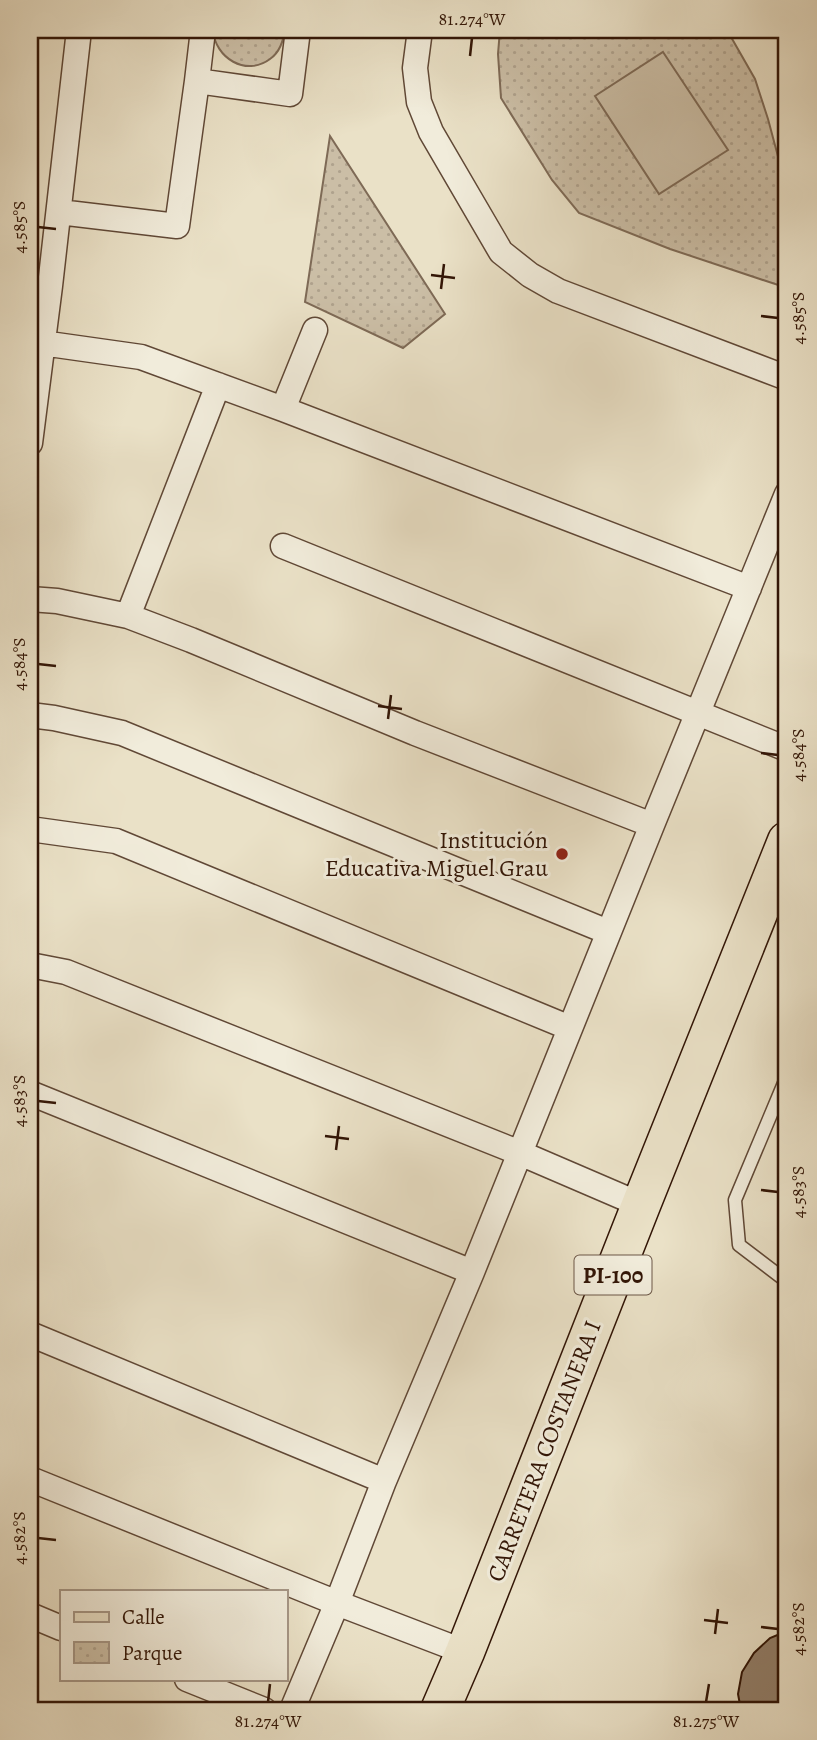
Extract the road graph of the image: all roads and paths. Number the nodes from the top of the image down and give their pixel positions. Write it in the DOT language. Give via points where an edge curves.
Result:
graph roads {
  1 [pos="79,30"];
  2 [pos="203,30"];
  3 [pos="298,30"];
  4 [pos="420,30"];
  5 [pos="197,81"];
  6 [pos="59,212"];
  7 [pos="40,284"];
  8 [pos="315,330"];
  9 [pos="38,352"];
  10 [pos="787,378"];
  11 [pos="219,385"];
  12 [pos="283,409"];
  13 [pos="30,443"];
  14 [pos="787,494"];
  15 [pos="283,546"];
  16 [pos="749,588"];
  17 [pos="30,599"];
  18 [pos="128,616"];
  19 [pos="698,713"];
  20 [pos="30,715"];
  21 [pos="787,749"];
  22 [pos="652,825"];
  23 [pos="30,829"];
  24 [pos="787,841"];
  25 [pos="608,932"];
  26 [pos="30,965"];
  27 [pos="570,1028"];
  28 [pos="787,1076"];
  29 [pos="30,1093"];
  30 [pos="520,1153"];
  31 [pos="641,1205"];
  32 [pos="472,1272"];
  33 [pos="787,1278"];
  34 [pos="30,1335"];
  35 [pos="30,1479"];
  36 [pos="384,1481"];
  37 [pos="337,1603"];
  38 [pos="30,1615"];
  39 [pos="60,1628"];
  40 [pos="465,1652"];
  41 [pos="189,1680"];
  42 [pos="264,1710"];
  43 [pos="292,1710"];
  44 [pos="440,1710"];
  1 -- 6 [label="street"];
  2 -- 5 [label="street"];
  3 -- 5 [label="street" via="290,93"];
  4 -- 10 [label="street" via="415,68 419,102 431,132 500,252 558,291"];
  5 -- 6 [label="street" via="177,226"];
  6 -- 7 [label="street"];
  7 -- 9 [label="street"];
  8 -- 12 [label="street"];
  9 -- 11 [label="street" via="141,357"];
  9 -- 13 [label="street"];
  11 -- 12 [label="street"];
  11 -- 18 [label="street"];
  12 -- 16 [label="street"];
  14 -- 16 [label="street"];
  15 -- 19 [label="street"];
  16 -- 19 [label="street"];
  17 -- 18 [label="street"];
  18 -- 22 [label="street"];
  19 -- 21 [label="street"];
  19 -- 22 [label="street"];
  20 -- 25 [label="street" via="122,733"];
  22 -- 25 [label="street"];
  23 -- 27 [label="street" via="116,841"];
  24 -- 31 [label="main road, CARRETERA COSTANERA I / PI-100"];
  25 -- 27 [label="street"];
  26 -- 30 [label="street" via="66,972"];
  27 -- 30 [label="street"];
  28 -- 33 [label="lane" via="735,1200 739,1245"];
  29 -- 32 [label="street"];
  30 -- 31 [label="street"];
  30 -- 32 [label="street"];
  31 -- 40 [label="main road, CARRETERA COSTANERA I / PI-100"];
  32 -- 36 [label="street"];
  34 -- 36 [label="street"];
  35 -- 37 [label="street"];
  36 -- 37 [label="street"];
  37 -- 40 [label="street"];
  37 -- 43 [label="street"];
  38 -- 39 [label="street"];
  40 -- 44 [label="main road, CARRETERA COSTANERA I / PI-100"];
  41 -- 42 [label="street"];
}
